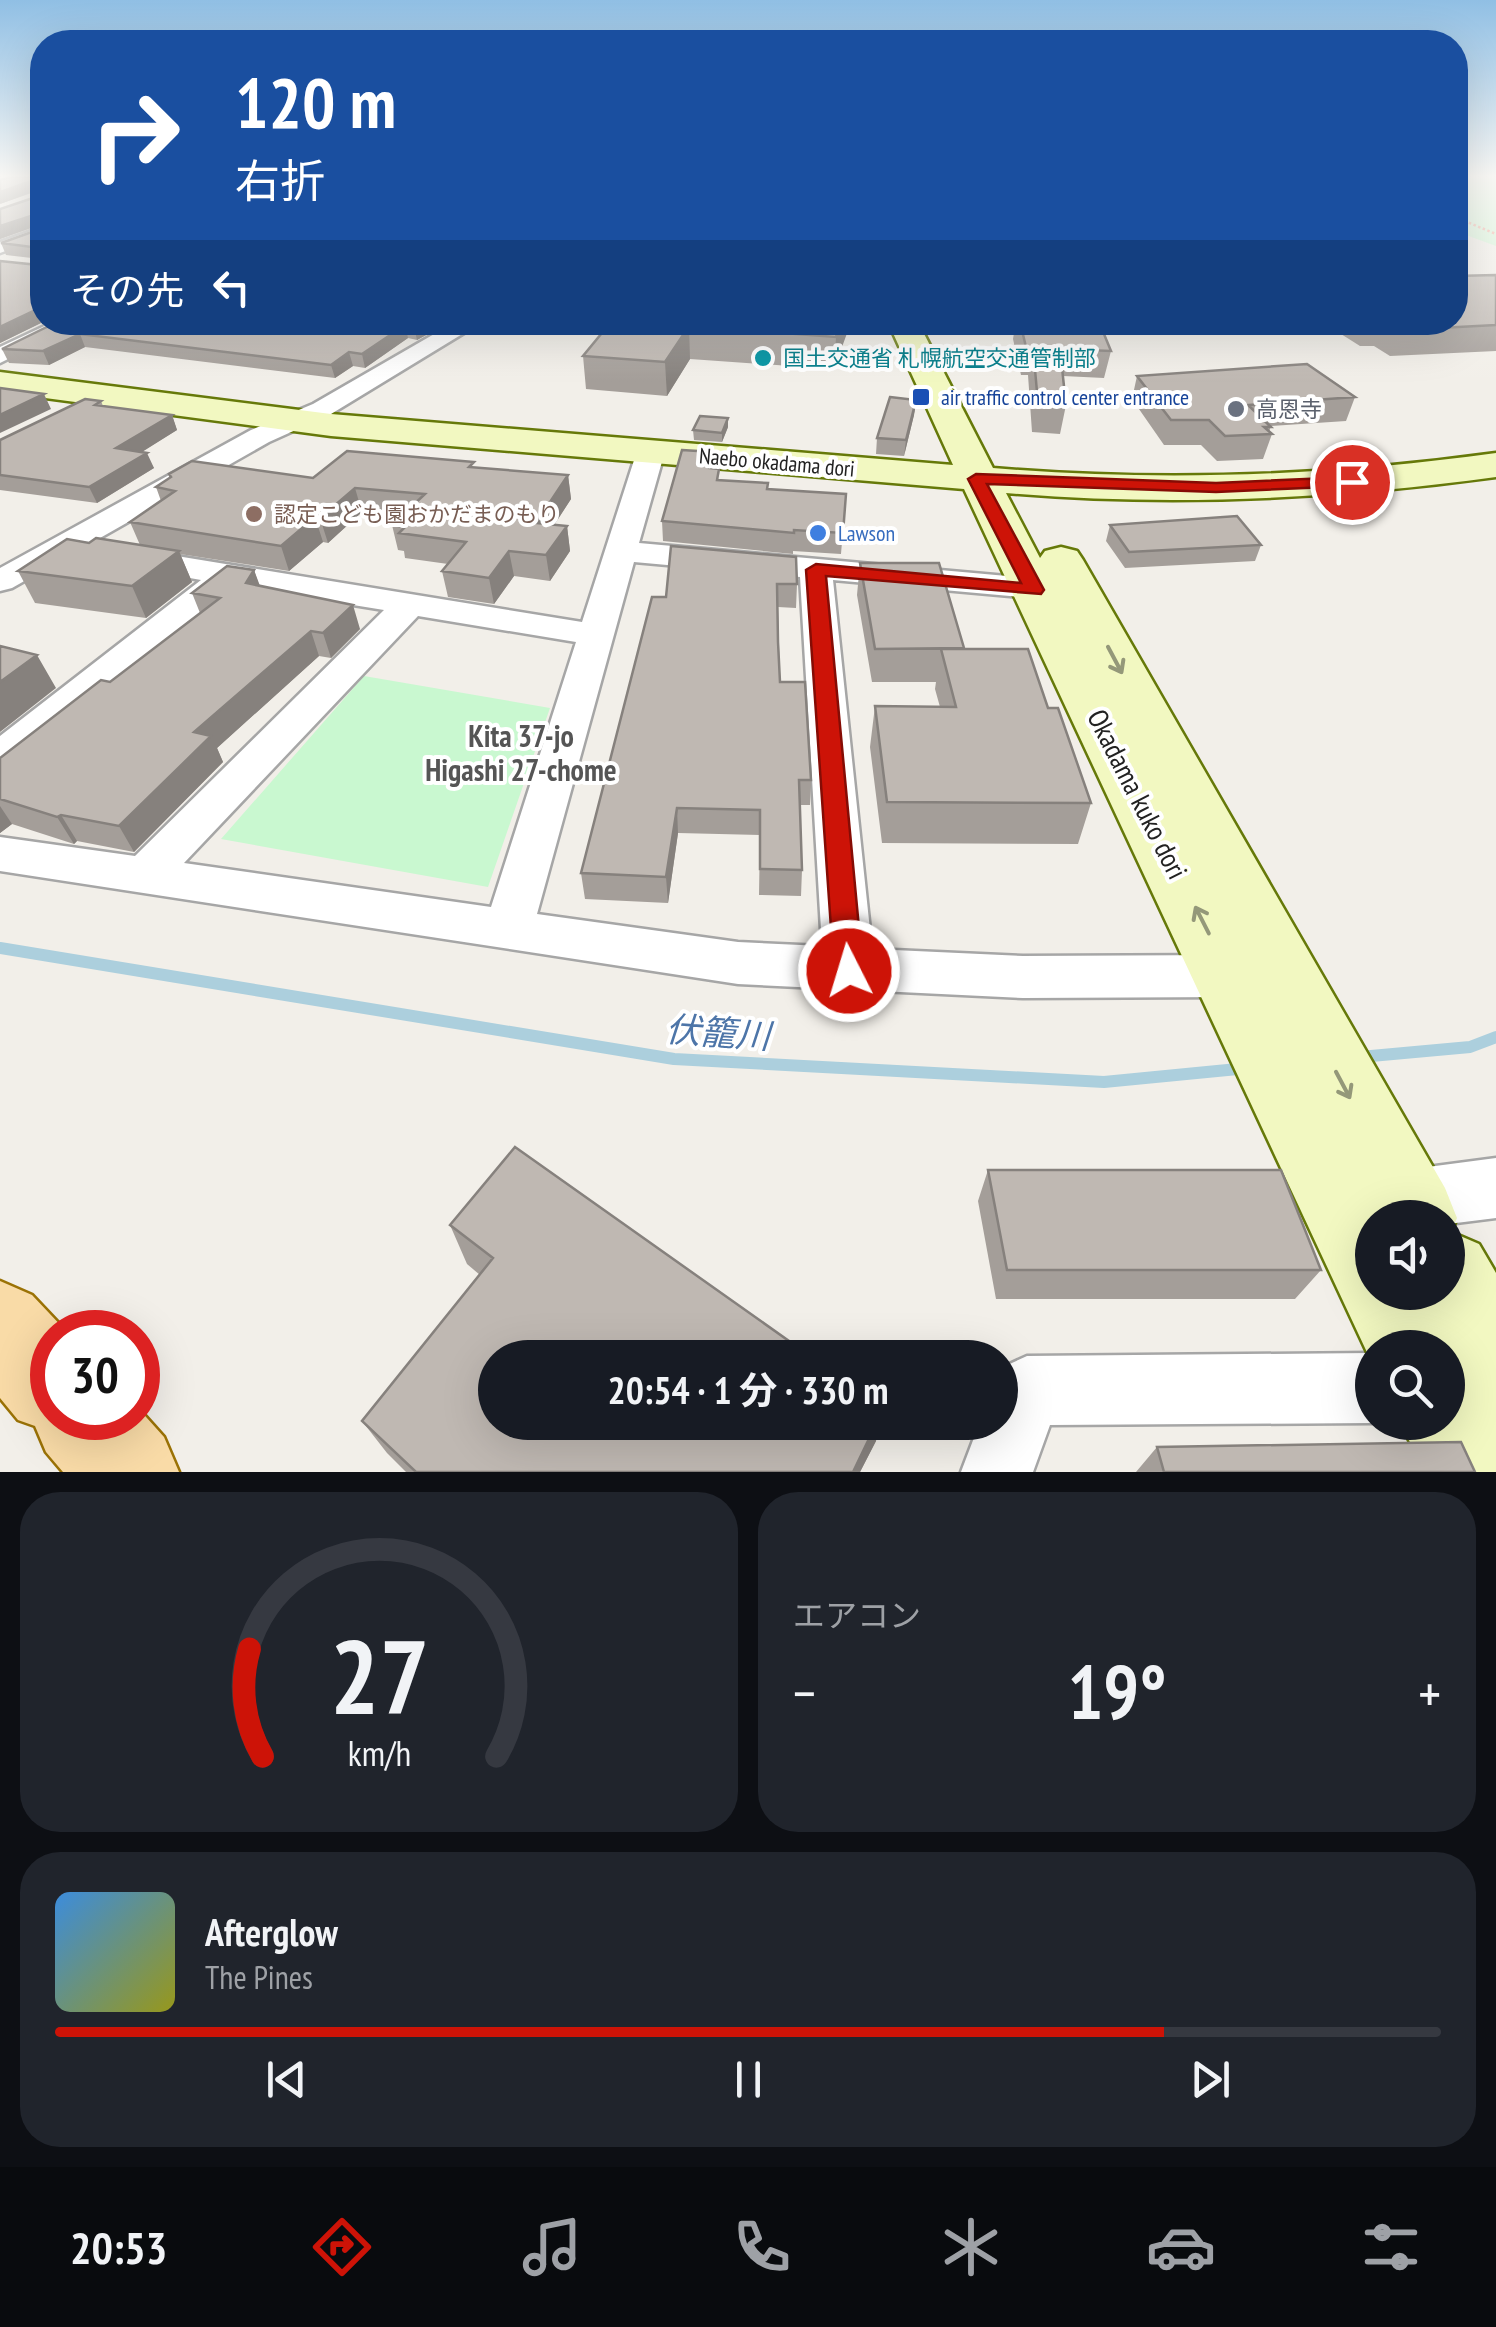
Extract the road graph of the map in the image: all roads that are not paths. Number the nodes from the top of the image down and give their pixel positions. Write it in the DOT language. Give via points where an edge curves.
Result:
graph roads {
  1 [pos="44,335"];
  2 [pos="449,335"];
  3 [pos="911,335"];
  4 [pos="936,335"];
  5 [pos="0,356"];
  6 [pos="0,382"];
  7 [pos="98,397"];
  8 [pos="62,416"];
  9 [pos="295,421"];
  10 [pos="651,452"];
  11 [pos="1496,464"];
  12 [pos="997,480"];
  13 [pos="56,546"];
  14 [pos="620,551"];
  15 [pos="816,570"];
  16 [pos="228,575"];
  17 [pos="0,581"];
  18 [pos="1056,590"];
  19 [pos="409,605"];
  20 [pos="596,634"];
  21 [pos="0,757"];
  22 [pos="0,854"];
  23 [pos="147,873"];
  24 [pos="508,929"];
  25 [pos="849,971"];
  26 [pos="1258,994"];
  27 [pos="1496,1188"];
  28 [pos="1372,1200"];
  29 [pos="1448,1200"];
  30 [pos="1465,1306"];
  31 [pos="0,1327"];
  32 [pos="30,1361"];
  33 [pos="1496,1362"];
  34 [pos="1355,1388"];
  35 [pos="100,1440"];
  36 [pos="1459,1440"];
  37 [pos="129,1472"];
  38 [pos="996,1472"];
  39 [pos="1474,1472"];
  1 -- 5 [label="street"];
  2 -- 9 [label="street"];
  3 -- 12 [label="main road, Okadama kuko dori"];
  4 -- 12 [label="main road, Okadama kuko dori"];
  6 -- 7 [label="main road, Naebo okadama dori"];
  7 -- 8 [label="street"];
  7 -- 9 [label="main road, Naebo okadama dori"];
  9 -- 10 [label="main road, Naebo okadama dori"];
  9 -- 13 [label="street"];
  10 -- 12 [label="main road, Naebo okadama dori"];
  10 -- 14 [label="street"];
  11 -- 12 [label="main road, Naebo okadama dori" via="1292,485"];
  12 -- 18 [label="main road, Okadama kuko dori"];
  13 -- 16 [label="street"];
  13 -- 17 [label="street"];
  14 -- 15 [label="street"];
  14 -- 20 [label="street"];
  15 -- 18 [label="street"];
  15 -- 25 [label="street"];
  16 -- 19 [label="street"];
  16 -- 21 [label="street"];
  18 -- 26 [label="main road, Okadama kuko dori"];
  19 -- 20 [label="street"];
  19 -- 23 [label="street"];
  20 -- 24 [label="street"];
  22 -- 23 [label="street"];
  23 -- 24 [label="street"];
  24 -- 25 [label="street" via="738,963"];
  25 -- 26 [label="street"];
  26 -- 28 [label="main road, Okadama kuko dori"];
  27 -- 29 [label="street"];
  30 -- 33 [label="main road"];
  31 -- 32 [label="main road"];
  34 -- 38 [label="street" via="1027,1392"];
  35 -- 37 [label="main road"];
  36 -- 39 [label="main road"];
}
